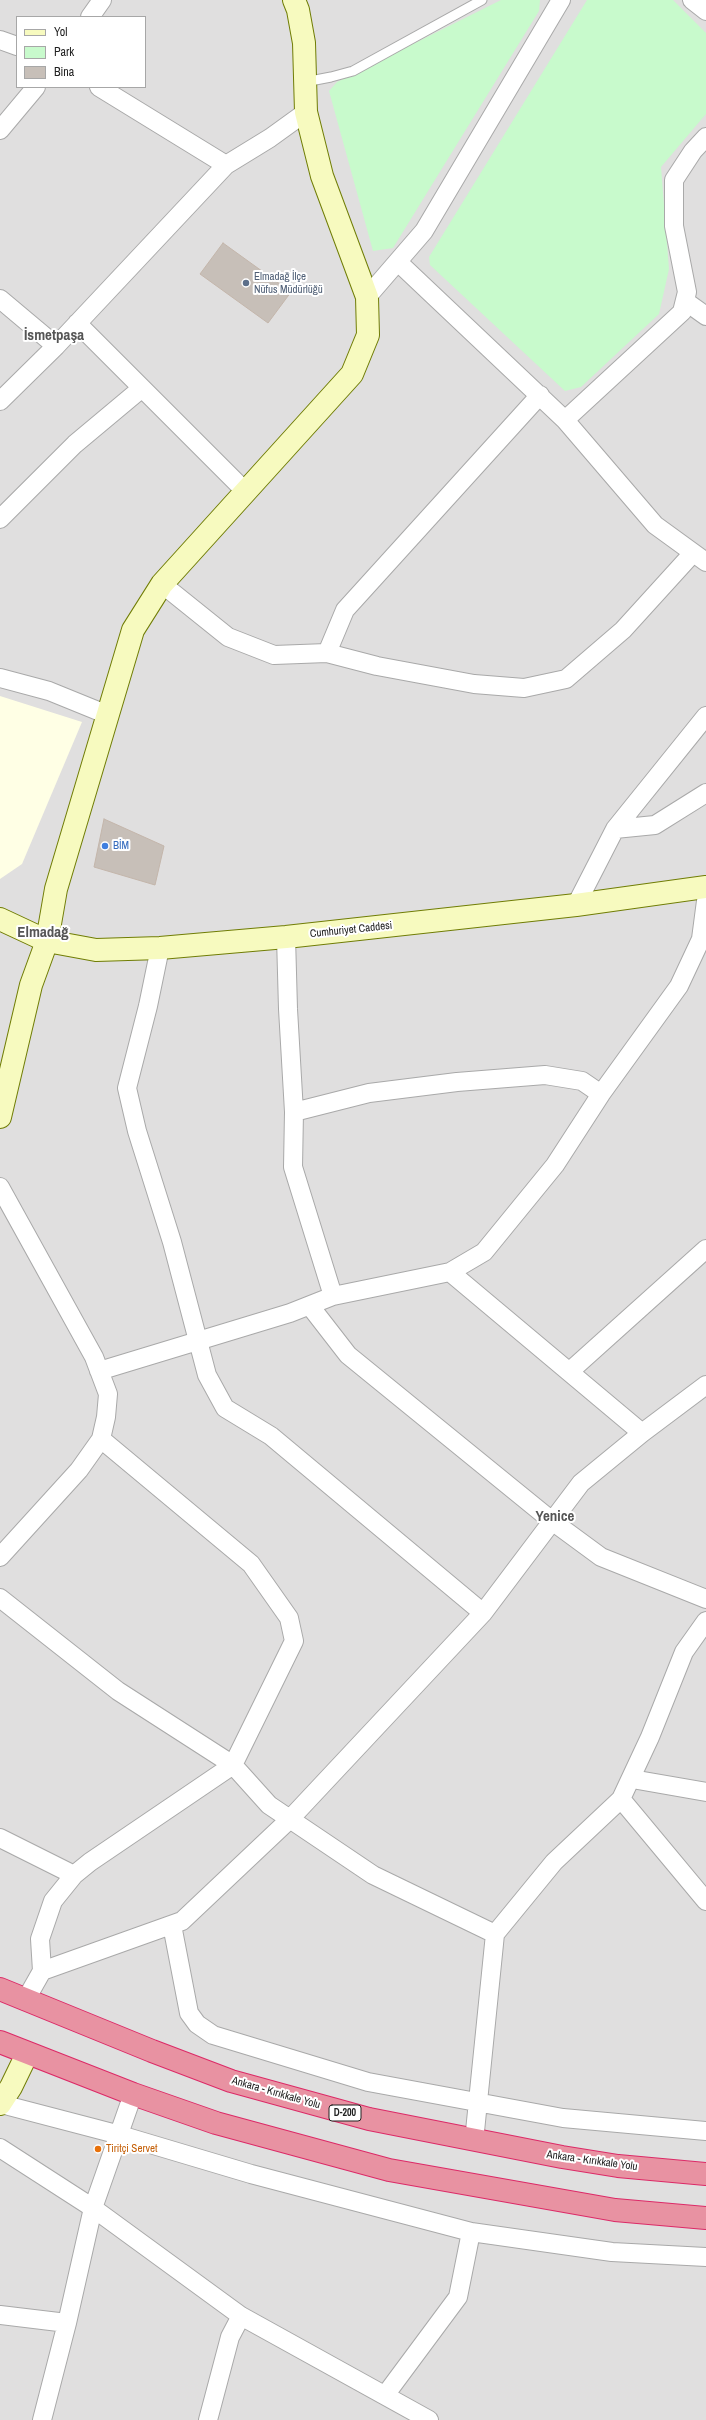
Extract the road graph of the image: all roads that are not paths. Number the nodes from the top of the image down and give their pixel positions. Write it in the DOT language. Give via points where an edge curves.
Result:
graph roads {
  1 [pos="102,0"];
  2 [pos="294,0"];
  3 [pos="482,0"];
  4 [pos="561,0"];
  5 [pos="692,0"];
  6 [pos="706,11"];
  7 [pos="91,16"];
  8 [pos="0,40"];
  9 [pos="16,46"];
  10 [pos="305,82"];
  11 [pos="35,88"];
  12 [pos="101,88"];
  13 [pos="306,112"];
  14 [pos="0,130"];
  15 [pos="706,137"];
  16 [pos="226,165"];
  17 [pos="398,262"];
  18 [pos="367,297"];
  19 [pos="0,299"];
  20 [pos="685,301"];
  21 [pos="706,316"];
  22 [pos="77,323"];
  23 [pos="56,346"];
  24 [pos="142,388"];
  25 [pos="540,395"];
  26 [pos="0,401"];
  27 [pos="565,420"];
  28 [pos="245,491"];
  29 [pos="0,519"];
  30 [pos="700,558"];
  31 [pos="162,584"];
  32 [pos="327,653"];
  33 [pos="0,678"];
  34 [pos="108,715"];
  35 [pos="706,716"];
  36 [pos="706,794"];
  37 [pos="615,830"];
  38 [pos="706,888"];
  39 [pos="706,901"];
  40 [pos="576,905"];
  41 [pos="0,919"];
  42 [pos="286,937"];
  43 [pos="47,941"];
  44 [pos="160,948"];
  45 [pos="601,1094"];
  46 [pos="294,1112"];
  47 [pos="0,1117"];
  48 [pos="0,1187"];
  49 [pos="706,1249"];
  50 [pos="450,1272"];
  51 [pos="333,1296"];
  52 [pos="310,1306"];
  53 [pos="199,1341"];
  54 [pos="99,1371"];
  55 [pos="569,1372"];
  56 [pos="706,1385"];
  57 [pos="642,1433"];
  58 [pos="101,1439"];
  59 [pos="552,1521"];
  60 [pos="0,1557"];
  61 [pos="0,1598"];
  62 [pos="706,1599"];
  63 [pos="483,1613"];
  64 [pos="706,1621"];
  65 [pos="233,1765"];
  66 [pos="632,1779"];
  67 [pos="706,1792"];
  68 [pos="621,1798"];
  69 [pos="290,1819"];
  70 [pos="0,1838"];
  71 [pos="74,1875"];
  72 [pos="706,1901"];
  73 [pos="172,1925"];
  74 [pos="496,1934"];
  75 [pos="42,1971"];
  76 [pos="0,1990"];
  77 [pos="25,2001"];
  78 [pos="0,2042"];
  79 [pos="27,2054"];
  80 [pos="133,2094"];
  81 [pos="1,2104"];
  82 [pos="478,2104"];
  83 [pos="706,2131"];
  84 [pos="120,2135"];
  85 [pos="474,2141"];
  86 [pos="0,2148"];
  87 [pos="706,2174"];
  88 [pos="93,2208"];
  89 [pos="706,2218"];
  90 [pos="471,2232"];
  91 [pos="706,2257"];
  92 [pos="0,2314"];
  93 [pos="241,2316"];
  94 [pos="68,2323"];
  95 [pos="386,2394"];
  96 [pos="42,2420"];
  97 [pos="208,2420"];
  98 [pos="429,2420"];
  1 -- 7 [label="street"];
  2 -- 10 [label="street" via="304,43"];
  3 -- 10 [label="lane" via="353,71"];
  4 -- 17 [label="street" via="424,231"];
  5 -- 6 [label="street"];
  8 -- 9 [label="street"];
  10 -- 13 [label="street"];
  11 -- 14 [label="street"];
  12 -- 16 [label="street"];
  13 -- 16 [label="street"];
  13 -- 18 [label="street" via="322,176"];
  15 -- 20 [label="street" via="693,151 674,180 674,226 687,292"];
  16 -- 22 [label="street"];
  17 -- 18 [label="street"];
  17 -- 25 [label="street"];
  18 -- 28 [label="street" via="368,335 352,374"];
  19 -- 23 [label="street"];
  20 -- 21 [label="street"];
  20 -- 27 [label="street" via="682,312"];
  22 -- 23 [label="street"];
  22 -- 24 [label="street"];
  23 -- 26 [label="street"];
  24 -- 28 [label="street"];
  24 -- 29 [label="street" via="75,444"];
  25 -- 27 [label="street"];
  25 -- 32 [label="street" via="344,610"];
  27 -- 30 [label="street" via="655,525"];
  28 -- 31 [label="street"];
  30 -- 32 [label="street" via="566,679 524,688 474,684 377,666"];
  31 -- 32 [label="street" via="228,637 274,655"];
  31 -- 34 [label="street" via="133,630"];
  33 -- 34 [label="street" via="49,691"];
  34 -- 43 [label="street" via="56,889"];
  35 -- 37 [label="street"];
  36 -- 37 [label="street" via="655,825"];
  37 -- 40 [label="street"];
  38 -- 40 [label="street, Cumhuriyet Caddesi"];
  39 -- 45 [label="street" via="701,939 679,986"];
  40 -- 42 [label="street, Cumhuriyet Caddesi"];
  41 -- 43 [label="street, Cumhuriyet Caddesi"];
  42 -- 44 [label="street, Cumhuriyet Caddesi"];
  42 -- 46 [label="street"];
  43 -- 44 [label="street, Cumhuriyet Caddesi" via="96,950"];
  43 -- 47 [label="street" via="31,984"];
  44 -- 53 [label="street" via="148,1006 126,1088"];
  45 -- 46 [label="street" via="582,1081 545,1074 369,1093"];
  45 -- 50 [label="street" via="555,1165 484,1252"];
  46 -- 51 [label="street" via="293,1167"];
  48 -- 54 [label="street" via="94,1357"];
  49 -- 55 [label="street"];
  50 -- 51 [label="street"];
  50 -- 55 [label="street"];
  51 -- 52 [label="street"];
  52 -- 53 [label="street"];
  52 -- 59 [label="street" via="348,1356"];
  53 -- 54 [label="street"];
  53 -- 63 [label="street" via="207,1375 225,1408 271,1436"];
  54 -- 58 [label="street" via="108,1394"];
  55 -- 57 [label="street"];
  56 -- 57 [label="street"];
  57 -- 59 [label="street" via="581,1483"];
  58 -- 60 [label="street" via="79,1470"];
  58 -- 65 [label="street" via="251,1564 289,1618 294,1641"];
  59 -- 62 [label="street" via="601,1557"];
  59 -- 63 [label="street"];
  61 -- 65 [label="street" via="118,1691"];
  63 -- 69 [label="street"];
  64 -- 66 [label="street" via="684,1652"];
  65 -- 69 [label="street" via="269,1805"];
  65 -- 71 [label="street"];
  66 -- 67 [label="street"];
  66 -- 68 [label="street"];
  68 -- 72 [label="street"];
  68 -- 74 [label="street" via="554,1862"];
  69 -- 73 [label="street" via="182,1922"];
  69 -- 74 [label="street" via="373,1875"];
  70 -- 71 [label="street"];
  71 -- 75 [label="street" via="53,1901 44,1922 40,1939"];
  73 -- 75 [label="street"];
  73 -- 82 [label="street" via="189,2013 197,2024 213,2035 368,2082"];
  74 -- 82 [label="street"];
  75 -- 77 [label="street"];
  76 -- 77 [label="highway, Ankara - Kırıkkale Yolu / D-200"];
  77 -- 85 [label="highway, Ankara - Kırıkkale Yolu / D-200" via="245,2085 369,2119"];
  78 -- 79 [label="highway"];
  79 -- 80 [label="highway"];
  79 -- 81 [label="street"];
  80 -- 84 [label="street"];
  80 -- 89 [label="highway" via="230,2127 389,2170 608,2209"];
  81 -- 84 [label="street"];
  82 -- 83 [label="street" via="563,2118"];
  82 -- 85 [label="street"];
  84 -- 88 [label="street"];
  84 -- 90 [label="street" via="251,2174"];
  85 -- 87 [label="highway, Ankara - Kırıkkale Yolu / D-200" via="618,2166"];
  86 -- 88 [label="street"];
  88 -- 93 [label="street"];
  88 -- 94 [label="street"];
  90 -- 91 [label="street" via="612,2252"];
  90 -- 95 [label="street" via="458,2297"];
  92 -- 94 [label="street"];
  93 -- 95 [label="street"];
  93 -- 97 [label="street" via="230,2337"];
  94 -- 96 [label="street"];
  95 -- 98 [label="street"];
}
